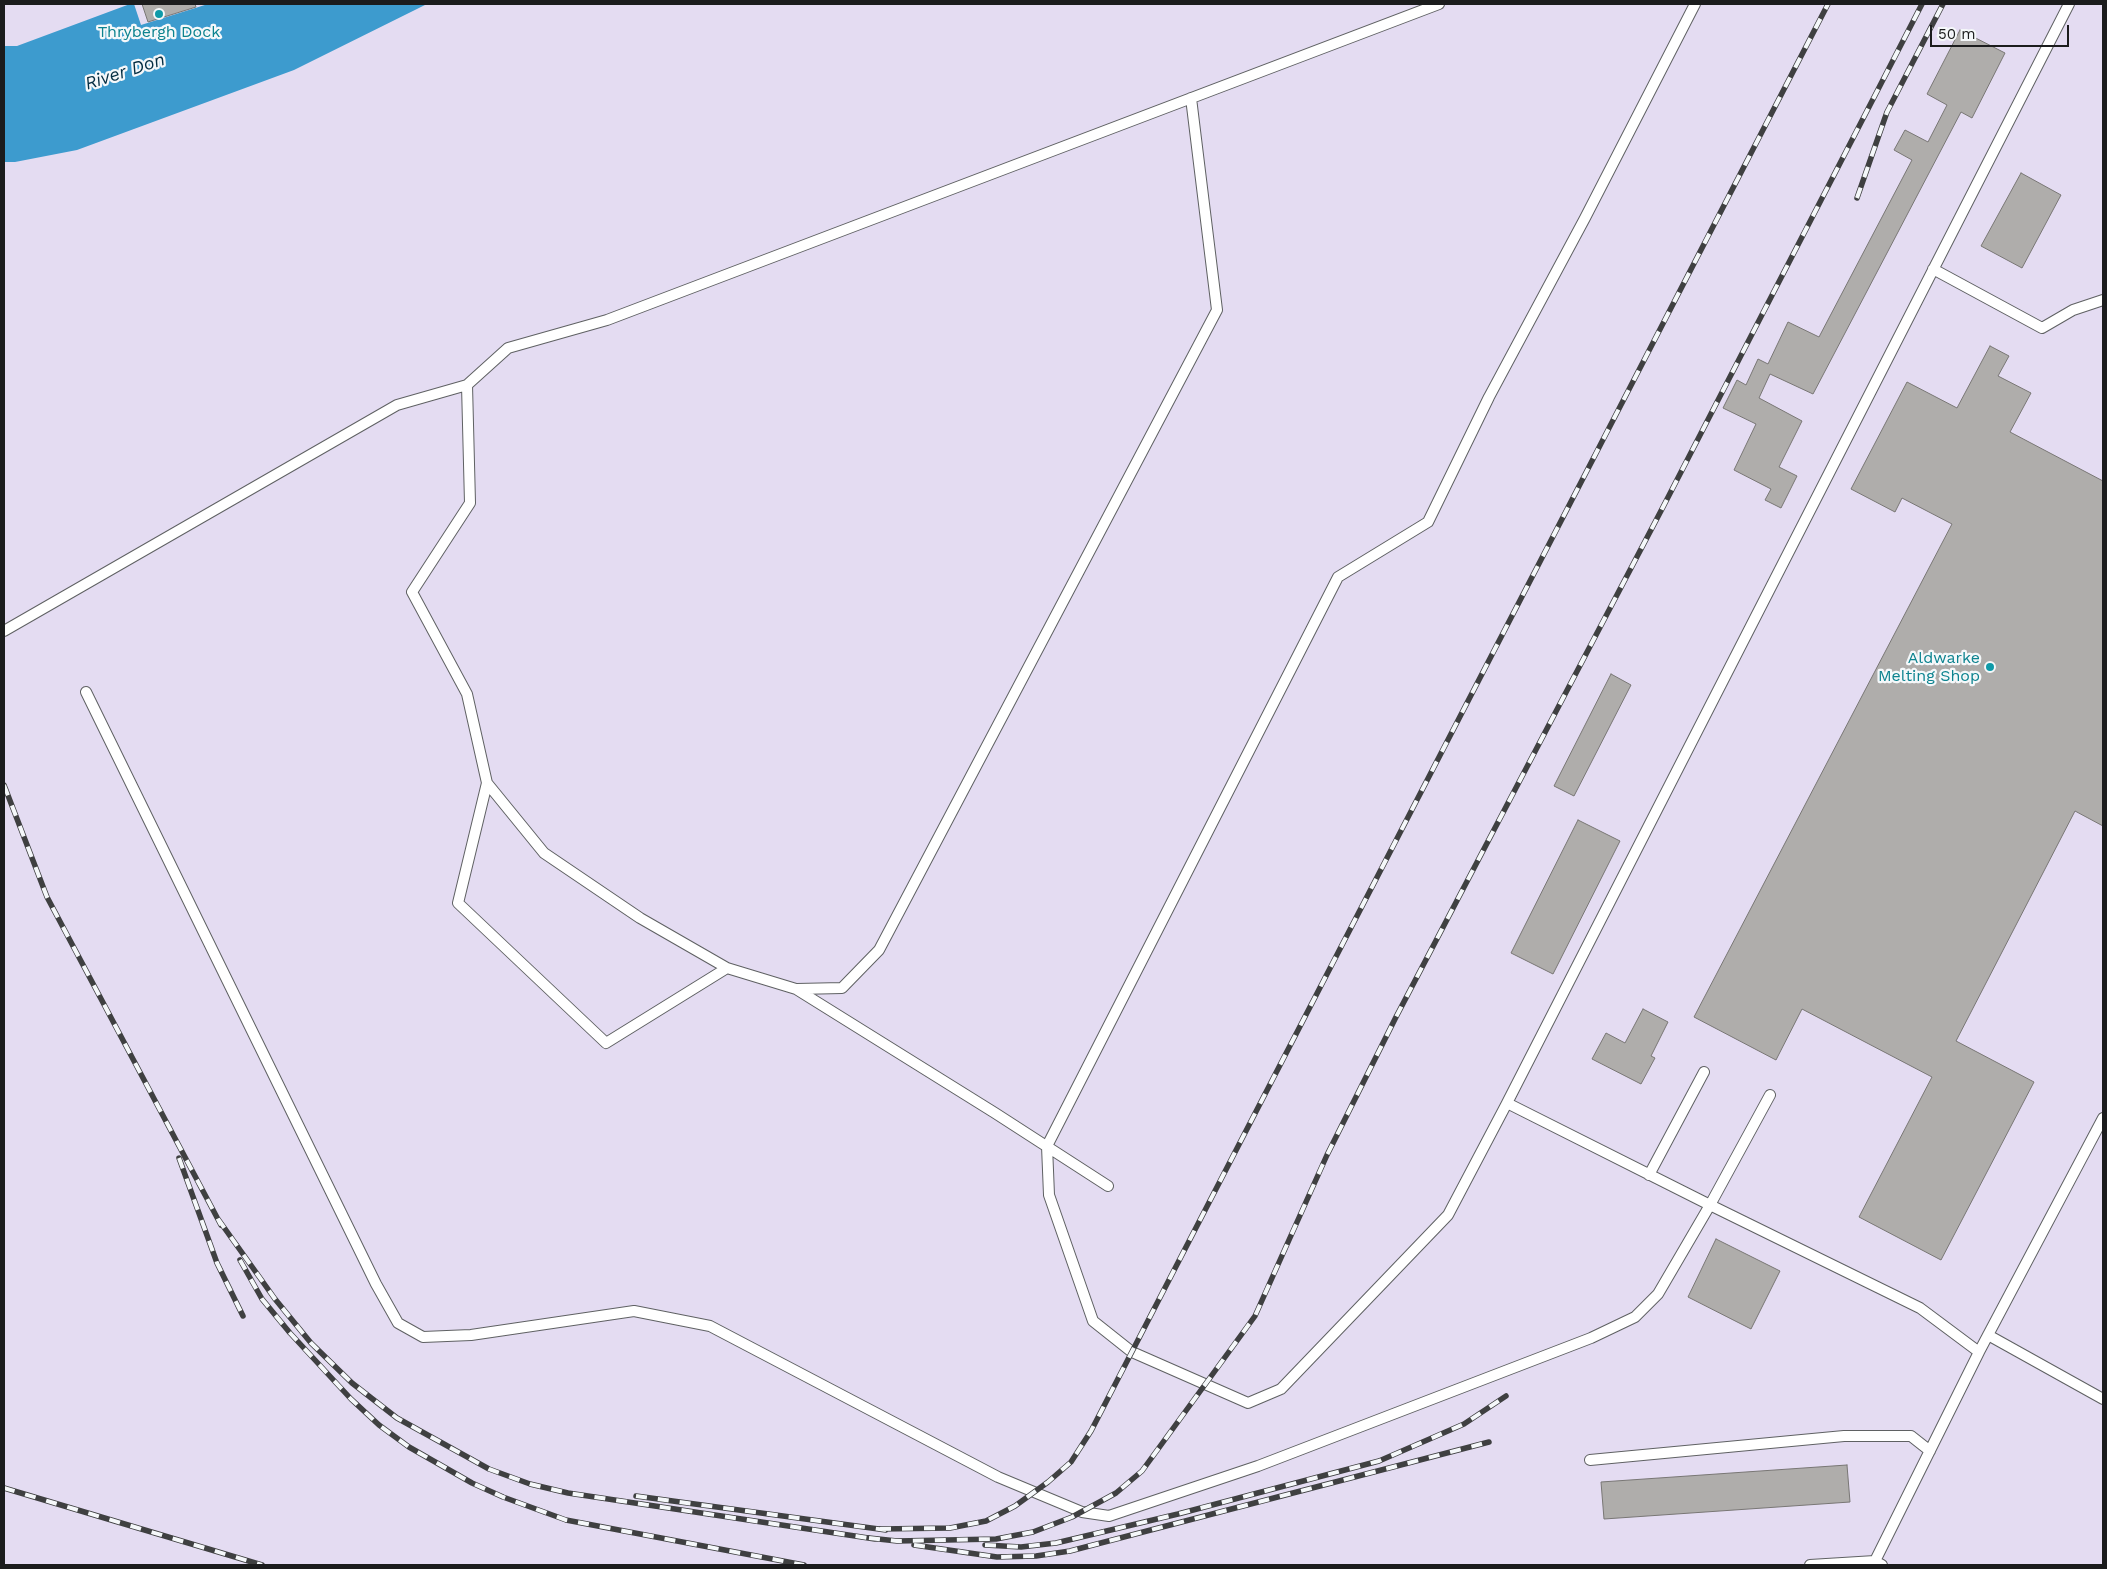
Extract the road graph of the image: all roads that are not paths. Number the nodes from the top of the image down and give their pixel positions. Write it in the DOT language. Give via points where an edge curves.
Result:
graph roads {
  1 [pos="1439,4"];
  2 [pos="1695,4"];
  3 [pos="2069,4"];
  4 [pos="1191,98"];
  5 [pos="1934,269"];
  6 [pos="2103,300"];
  7 [pos="467,385"];
  8 [pos="4,631"];
  9 [pos="86,692"];
  10 [pos="487,783"];
  11 [pos="727,968"];
  12 [pos="796,989"];
  13 [pos="1704,1072"];
  14 [pos="1770,1095"];
  15 [pos="1507,1103"];
  16 [pos="2103,1118"];
  17 [pos="1047,1146"];
  18 [pos="1649,1175"];
  19 [pos="1108,1186"];
  20 [pos="1710,1205"];
  21 [pos="1988,1335"];
  22 [pos="1979,1352"];
  23 [pos="2103,1399"];
  24 [pos="1930,1451"];
  25 [pos="1590,1460"];
  26 [pos="1879,1563"];
  27 [pos="1810,1565"];
  1 -- 4 [label="lane"];
  2 -- 17 [label="lane" via="1489,397 1428,522 1338,577"];
  3 -- 5 [label="lane"];
  4 -- 7 [label="lane" via="607,320 508,348"];
  4 -- 12 [label="lane" via="1217,310 879,950 842,988"];
  5 -- 6 [label="lane" via="2042,328 2073,310"];
  5 -- 15 [label="lane"];
  7 -- 8 [label="lane" via="396,405"];
  7 -- 10 [label="lane" via="470,503 412,592 467,694"];
  9 -- 20 [label="lane" via="376,1284 398,1323 423,1337 471,1335 634,1311 710,1326 998,1477 1082,1512 1109,1516 1258,1466 1591,1338 1635,1317 1658,1294"];
  10 -- 11 [label="lane" via="544,854 640,918"];
  10 -- 11 [label="lane" via="458,903 606,1042"];
  11 -- 12 [label="lane"];
  12 -- 17 [label="lane"];
  13 -- 18 [label="lane"];
  14 -- 20 [label="lane"];
  15 -- 17 [label="lane" via="1448,1215 1281,1389 1248,1403 1132,1352 1093,1321 1049,1195"];
  15 -- 18 [label="lane"];
  16 -- 21 [label="lane"];
  17 -- 19 [label="lane"];
  18 -- 20 [label="lane"];
  20 -- 22 [label="lane" via="1920,1308"];
  21 -- 22 [label="lane"];
  21 -- 23 [label="lane"];
  22 -- 24 [label="lane"];
  24 -- 25 [label="lane" via="1912,1436 1844,1436"];
  24 -- 26 [label="lane"];
  26 -- 27 [label="lane"];
}
